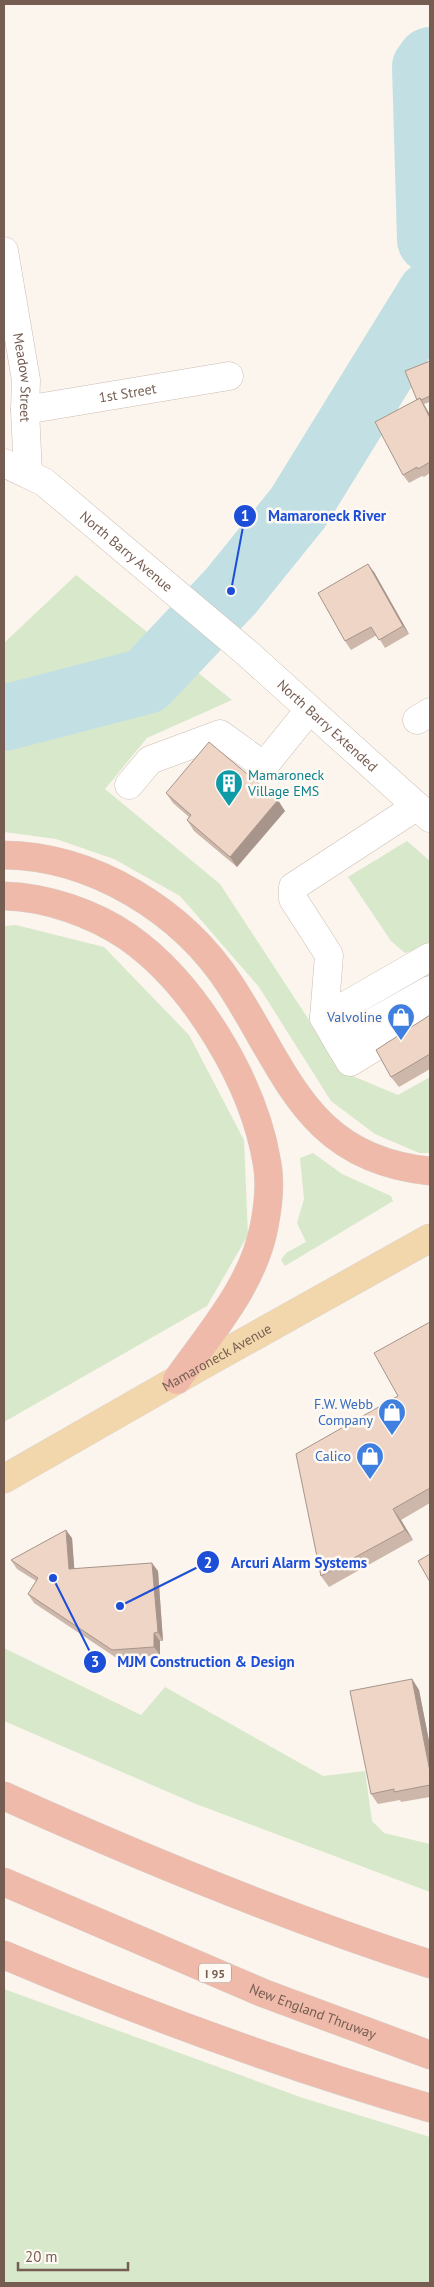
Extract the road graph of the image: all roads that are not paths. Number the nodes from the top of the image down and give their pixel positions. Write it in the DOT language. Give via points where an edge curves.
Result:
graph roads {
  1 [pos="4,250"];
  2 [pos="229,376"];
  3 [pos="25,410"];
  4 [pos="16,468"];
  5 [pos="224,633"];
  6 [pos="309,710"];
  7 [pos="129,785"];
  8 [pos="423,812"];
  9 [pos="4,855"];
  10 [pos="4,896"];
  11 [pos="430,957"];
  12 [pos="430,990"];
  13 [pos="430,1014"];
  14 [pos="324,1018"];
  15 [pos="338,1042"];
  16 [pos="430,1171"];
  17 [pos="430,1238"];
  18 [pos="177,1380"];
  19 [pos="4,1480"];
  20 [pos="4,1796"];
  21 [pos="4,1882"];
  22 [pos="4,1955"];
  23 [pos="430,1964"];
  24 [pos="430,2054"];
  25 [pos="430,2108"];
  1 -- 3 [label="street, Meadow Street" via="26,380"];
  2 -- 3 [label="street, 1st Street"];
  3 -- 4 [label="street, Meadow Street"];
  4 -- 5 [label="street, North Barry Avenue" via="44,482"];
  5 -- 6 [label="street, North Barry Extended"];
  6 -- 7 [label="street" via="257,774 220,734 150,760"];
  6 -- 8 [label="street, North Barry Extended"];
  8 -- 14 [label="street" via="293,887 293,899 329,955"];
  9 -- 16 [label="highway" via="85,870 151,905 183,929 208,954 230,984 288,1083 320,1124 348,1146 374,1159"];
  10 -- 18 [label="highway" via="70,908 127,937 153,957 176,980 216,1036 248,1099 260,1132 268,1164 269,1197 264,1229 237,1294"];
  11 -- 14 [label="street"];
  12 -- 15 [label="street"];
  13 -- 15 [label="street" via="350,1062"];
  14 -- 15 [label="street"];
  17 -- 18 [label="main road, Mamaroneck Avenue"];
  18 -- 19 [label="main road, Mamaroneck Avenue"];
  20 -- 23 [label="highway" via="118,1848 240,1898"];
  21 -- 24 [label="highway, New England Thruway / I 95" via="255,1990"];
  22 -- 25 [label="highway" via="238,2046"];
}
